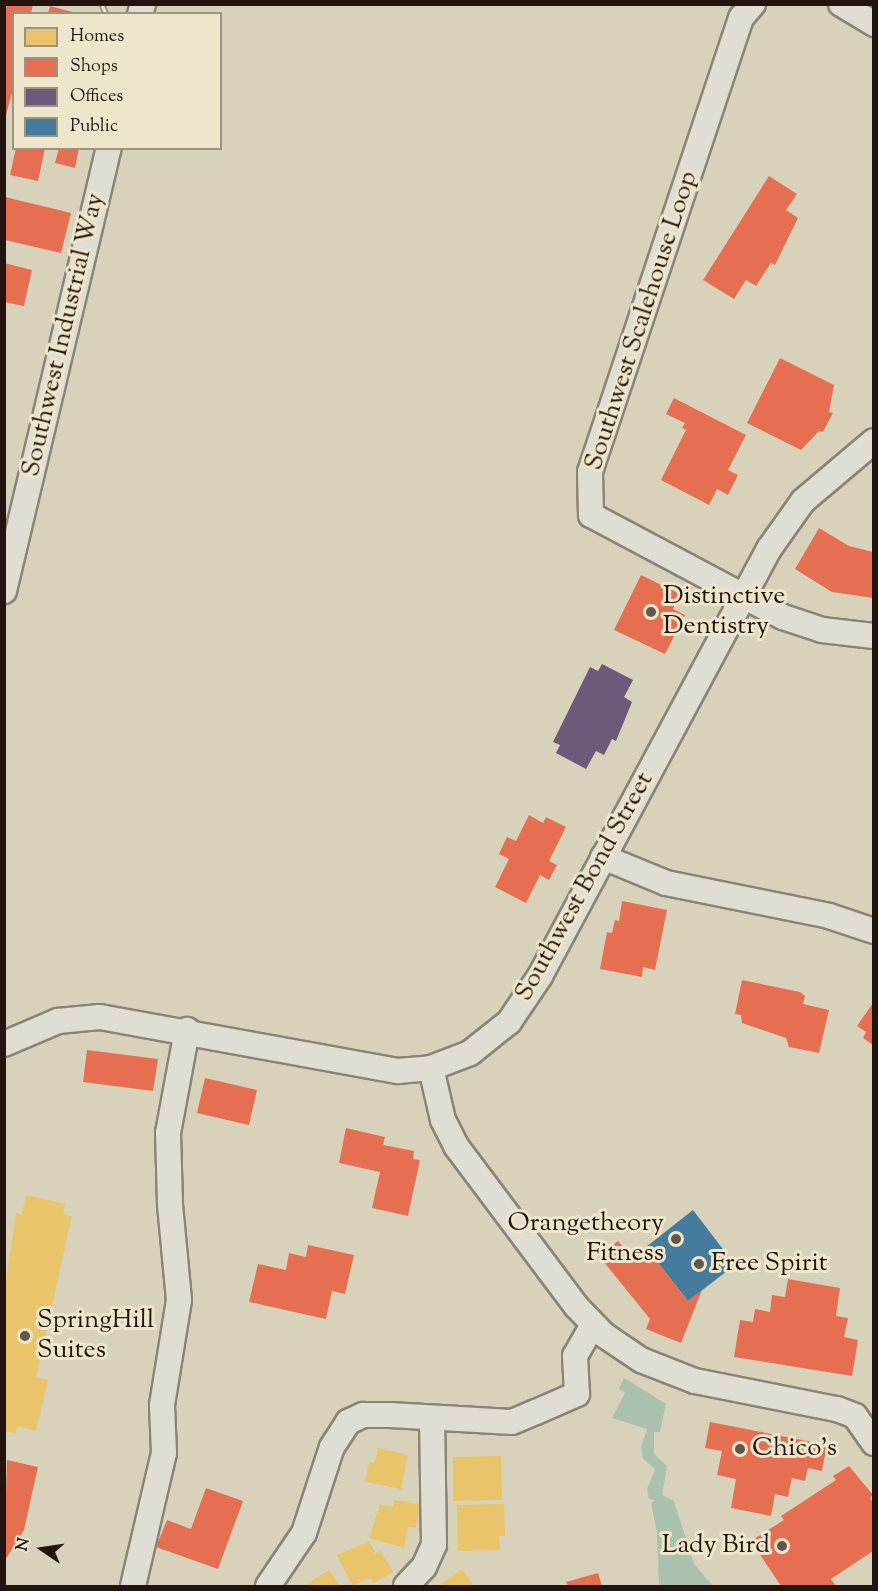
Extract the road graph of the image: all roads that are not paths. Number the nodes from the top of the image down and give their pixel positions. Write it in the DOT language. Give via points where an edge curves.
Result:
graph roads {
  1 [pos="753,4"];
  2 [pos="841,4"];
  3 [pos="873,24"];
  4 [pos="109,150"];
  5 [pos="873,441"];
  6 [pos="5,589"];
  7 [pos="741,597"];
  8 [pos="873,636"];
  9 [pos="603,858"];
  10 [pos="873,931"];
  11 [pos="187,1030"];
  12 [pos="5,1041"];
  13 [pos="431,1068"];
  14 [pos="592,1325"];
  15 [pos="432,1419"];
  16 [pos="873,1443"];
  17 [pos="133,1587"];
  18 [pos="268,1587"];
  19 [pos="406,1587"];
  1 -- 7 [label="street, Southwest Scalehouse Loop" via="741,18 590,472 591,515"];
  2 -- 3 [label="street"];
  4 -- 6 [label="street, Southwest Industrial Way"];
  5 -- 7 [label="street, Southwest Bond Street" via="803,501"];
  7 -- 8 [label="street" via="822,630"];
  7 -- 9 [label="street, Southwest Bond Street"];
  9 -- 10 [label="street" via="666,883 829,916"];
  9 -- 13 [label="street, Southwest Bond Street" via="540,976 509,1022 470,1053"];
  11 -- 12 [label="street, Southwest Bond Street" via="100,1017 58,1021"];
  11 -- 13 [label="street, Southwest Bond Street" via="358,1066 398,1071"];
  11 -- 17 [label="street" via="168,1133 170,1204 180,1300 162,1405 164,1453"];
  13 -- 14 [label="street" via="443,1120 453,1141"];
  14 -- 15 [label="street" via="575,1356 577,1394 512,1422"];
  14 -- 16 [label="street" via="633,1355 686,1378 855,1416"];
  15 -- 18 [label="street" via="363,1415 348,1422 332,1447 304,1533"];
  15 -- 19 [label="street" via="434,1545 424,1567"];
}
